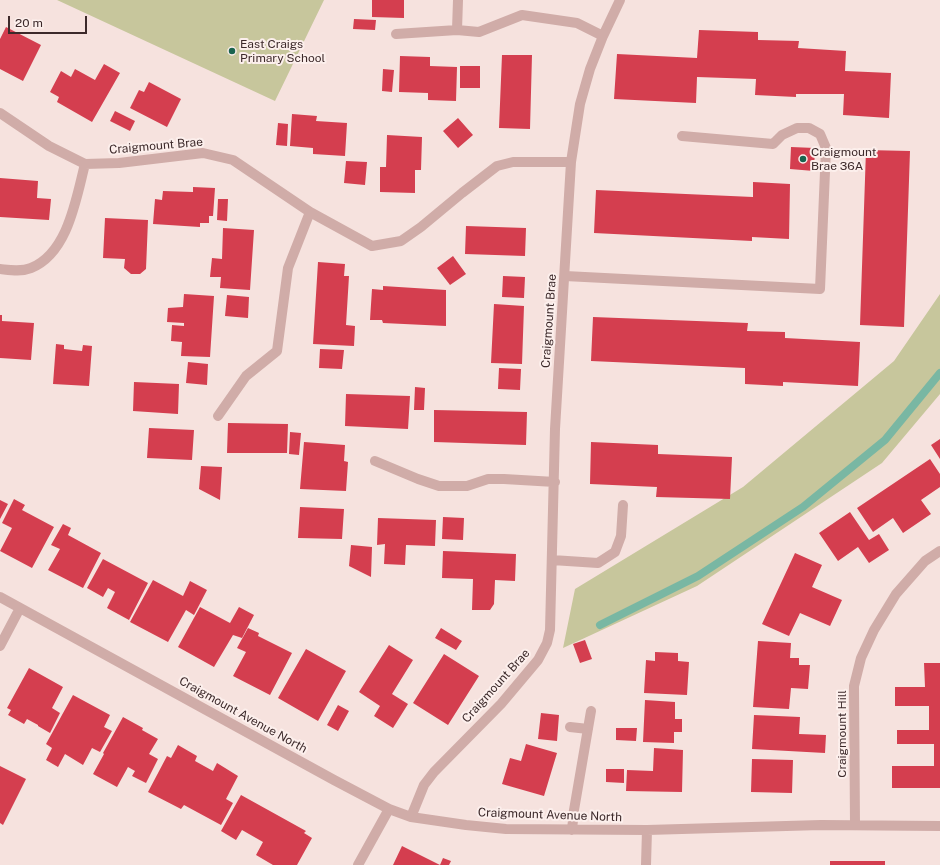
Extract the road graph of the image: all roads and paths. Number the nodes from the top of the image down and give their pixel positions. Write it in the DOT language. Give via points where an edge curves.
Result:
graph roads {
  1 [pos="458,0"];
  2 [pos="620,0"];
  3 [pos="457,30"];
  4 [pos="396,34"];
  5 [pos="603,36"];
  6 [pos="0,113"];
  7 [pos="682,136"];
  8 [pos="571,162"];
  9 [pos="84,164"];
  10 [pos="310,212"];
  11 [pos="0,269"];
  12 [pos="565,276"];
  13 [pos="218,416"];
  14 [pos="375,461"];
  15 [pos="555,482"];
  16 [pos="623,505"];
  17 [pos="940,552"];
  18 [pos="552,560"];
  19 [pos="0,597"];
  20 [pos="20,608"];
  21 [pos="0,646"];
  22 [pos="591,711"];
  23 [pos="570,727"];
  24 [pos="588,729"];
  25 [pos="389,809"];
  26 [pos="411,817"];
  27 [pos="855,825"];
  28 [pos="940,826"];
  29 [pos="572,830"];
  30 [pos="647,830"];
  31 [pos="358,865"];
  32 [pos="646,865"];
  1 -- 3 [label="street"];
  2 -- 5 [label="street, Craigmount Brae"];
  3 -- 4 [label="street"];
  3 -- 5 [label="street" via="479,32 522,14 578,23"];
  5 -- 8 [label="street, Craigmount Brae" via="580,104"];
  6 -- 9 [label="street, Craigmount Brae" via="49,146"];
  7 -- 12 [label="street" via="773,144 782,135 797,128 809,128 820,134 826,148 820,289"];
  8 -- 10 [label="street, Craigmount Brae" via="513,162 497,166 400,241 372,246"];
  8 -- 12 [label="street, Craigmount Brae"];
  9 -- 10 [label="street, Craigmount Brae" via="119,163 203,153 233,160"];
  9 -- 11 [label="street" via="68,226 49,257 30,268 13,271"];
  10 -- 13 [label="street" via="288,268 277,351 246,376"];
  12 -- 15 [label="street, Craigmount Brae"];
  14 -- 15 [label="street" via="439,486 467,486 488,479"];
  15 -- 18 [label="street, Craigmount Brae"];
  16 -- 18 [label="street" via="621,536 614,552 598,563"];
  17 -- 27 [label="street, Craigmount Hill" via="925,561 896,594 874,630 861,658 854,686"];
  18 -- 26 [label="street, Craigmount Brae" via="550,630 547,643 538,660 501,704 424,784"];
  19 -- 20 [label="street, Craigmount Avenue North"];
  20 -- 21 [label="street"];
  20 -- 25 [label="street, Craigmount Avenue North"];
  22 -- 24 [label="street"];
  23 -- 24 [label="street"];
  24 -- 29 [label="street"];
  25 -- 26 [label="street, Craigmount Avenue North"];
  25 -- 31 [label="street"];
  26 -- 29 [label="street, Craigmount Avenue North" via="506,829"];
  27 -- 28 [label="street, Craigmount Avenue North"];
  27 -- 30 [label="street, Craigmount Avenue North"];
  29 -- 30 [label="street, Craigmount Avenue North"];
  30 -- 32 [label="street"];
}
